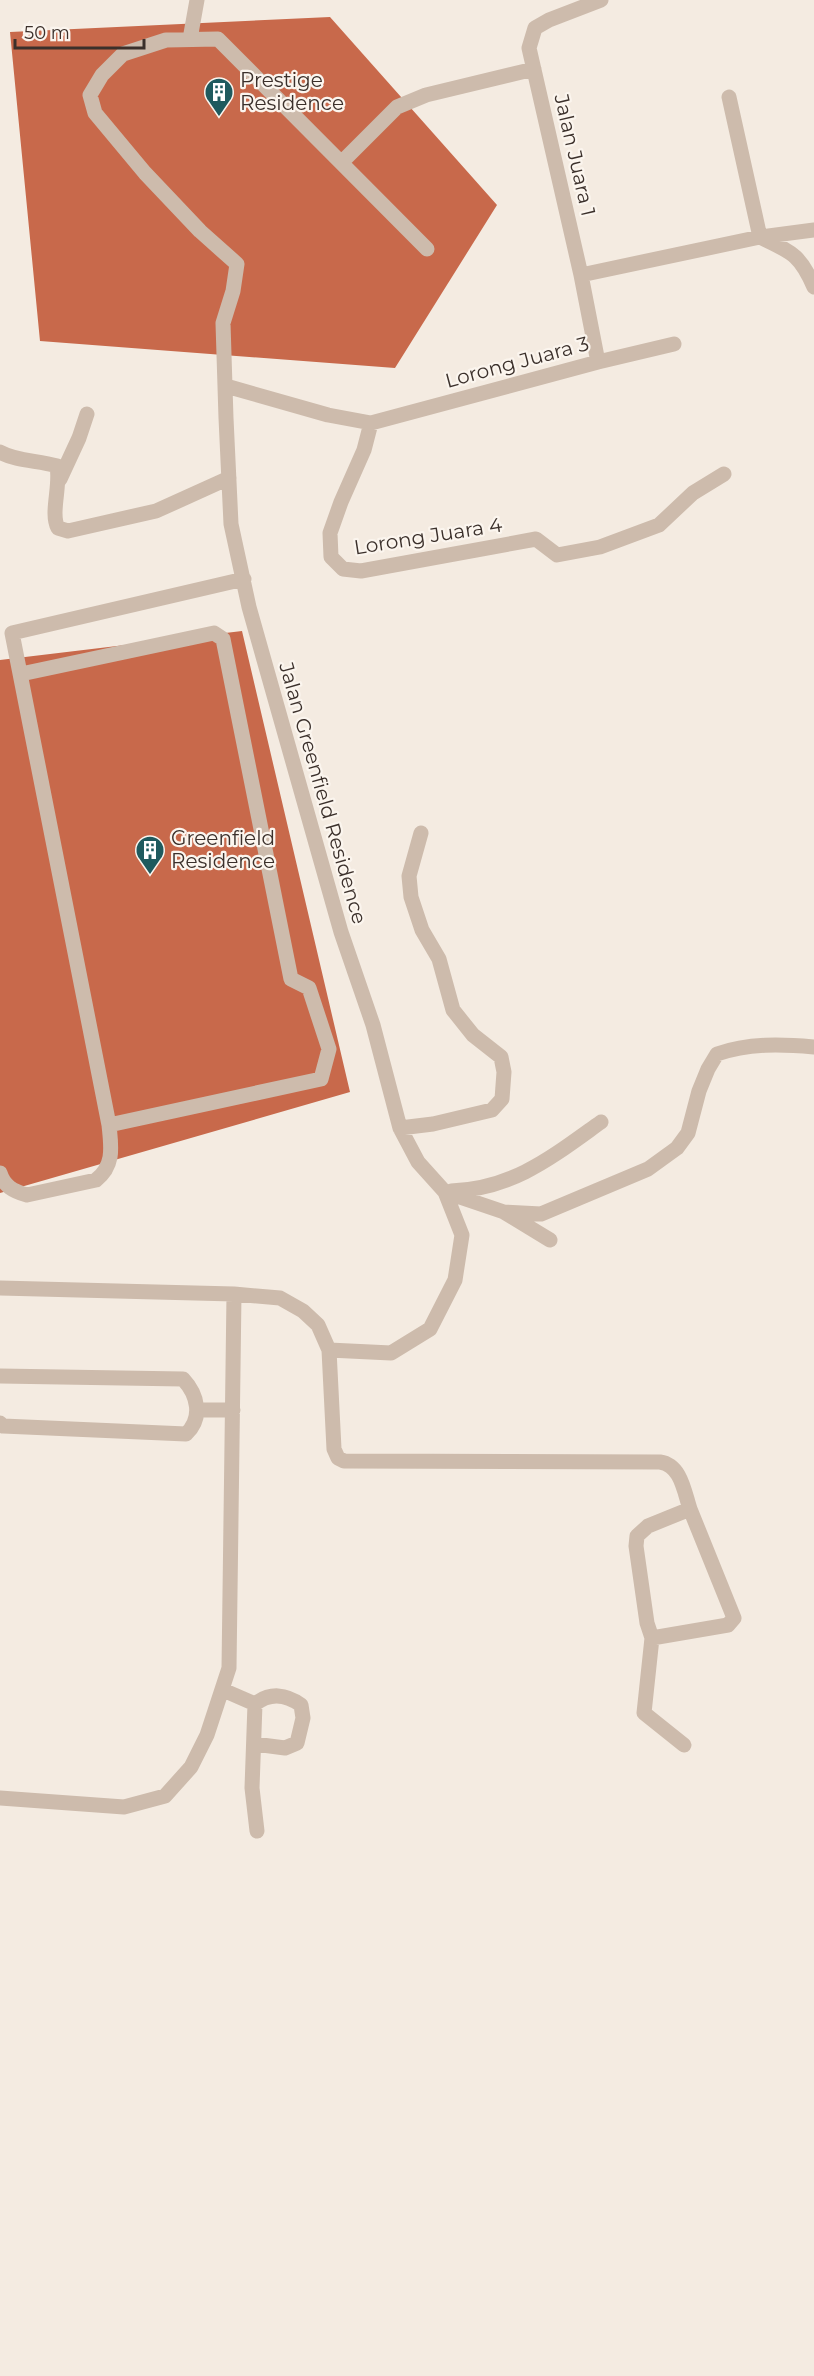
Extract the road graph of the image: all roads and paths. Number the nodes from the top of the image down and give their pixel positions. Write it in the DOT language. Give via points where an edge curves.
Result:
graph roads {
  1 [pos="197,0"];
  2 [pos="601,0"];
  3 [pos="190,39"];
  4 [pos="534,69"];
  5 [pos="729,97"];
  6 [pos="342,162"];
  7 [pos="814,230"];
  8 [pos="760,237"];
  9 [pos="427,249"];
  10 [pos="581,275"];
  11 [pos="814,287"];
  12 [pos="675,344"];
  13 [pos="598,362"];
  14 [pos="226,386"];
  15 [pos="87,414"];
  16 [pos="371,423"];
  17 [pos="0,452"];
  18 [pos="724,474"];
  19 [pos="229,478"];
  20 [pos="60,479"];
  21 [pos="244,579"];
  22 [pos="21,674"];
  23 [pos="421,833"];
  24 [pos="814,1047"];
  25 [pos="601,1122"];
  26 [pos="109,1125"];
  27 [pos="400,1128"];
  28 [pos="0,1173"];
  29 [pos="445,1192"];
  30 [pos="504,1212"];
  31 [pos="550,1240"];
  32 [pos="0,1288"];
  33 [pos="234,1294"];
  34 [pos="329,1350"];
  35 [pos="0,1376"];
  36 [pos="197,1410"];
  37 [pos="233,1410"];
  38 [pos="0,1424"];
  39 [pos="690,1509"];
  40 [pos="652,1638"];
  41 [pos="223,1690"];
  42 [pos="255,1704"];
  43 [pos="254,1744"];
  44 [pos="684,1744"];
  45 [pos="0,1798"];
  46 [pos="257,1831"];
  1 -- 3 [label="street"];
  2 -- 4 [label="street, Jalan Juara 1" via="535,28 529,48"];
  3 -- 6 [label="street" via="218,39"];
  3 -- 14 [label="street, Jalan Greenfield Residence" via="166,40 123,54 102,75 90,95 95,113 145,173 237,264 223,323"];
  4 -- 6 [label="street" via="426,95 397,107"];
  4 -- 10 [label="street, Jalan Juara 1"];
  5 -- 8 [label="street"];
  6 -- 9 [label="street"];
  7 -- 8 [label="street"];
  8 -- 10 [label="street"];
  8 -- 11 [label="street" via="794,253"];
  10 -- 13 [label="street, Jalan Juara 1"];
  12 -- 13 [label="street, Lorong Juara 3"];
  13 -- 16 [label="street, Lorong Juara 3"];
  14 -- 16 [label="street"];
  14 -- 19 [label="street, Jalan Greenfield Residence"];
  15 -- 20 [label="street"];
  16 -- 18 [label="street, Lorong Juara 4" via="330,533 331,558 343,569 361,571 536,539 557,555 600,547 659,525 693,493"];
  17 -- 20 [label="street" via="57,466"];
  19 -- 20 [label="street" via="156,511 69,531 58,528 54,521"];
  19 -- 21 [label="street, Jalan Greenfield Residence" via="231,524"];
  21 -- 22 [label="street" via="12,633"];
  21 -- 27 [label="street, Jalan Greenfield Residence" via="340,932 373,1025"];
  22 -- 26 [label="street"];
  22 -- 26 [label="street" via="214,633 223,639 291,979 309,988 329,1049 321,1079"];
  23 -- 27 [label="street" via="409,876 422,930 439,959 453,1010 473,1035 501,1057 504,1072 502,1099 492,1110"];
  24 -- 30 [label="street" via="761,1045 717,1054 699,1091 688,1133 678,1148 648,1169 541,1214"];
  25 -- 29 [label="street" via="546,1161 500,1184"];
  26 -- 28 [label="street" via="112,1156 104,1174 96,1180 27,1195 7,1186"];
  27 -- 29 [label="street, Jalan Greenfield Residence" via="418,1162"];
  29 -- 30 [label="street"];
  29 -- 34 [label="street" via="462,1235 455,1280 430,1329 391,1353"];
  30 -- 31 [label="street"];
  32 -- 33 [label="street"];
  33 -- 34 [label="street" via="280,1298 303,1311 318,1325"];
  33 -- 37 [label="street"];
  34 -- 39 [label="street" via="334,1454 344,1461 668,1463 677,1470"];
  35 -- 36 [label="street" via="183,1379 190,1387"];
  36 -- 37 [label="street"];
  36 -- 38 [label="street" via="194,1426 186,1434"];
  37 -- 41 [label="street" via="230,1642"];
  39 -- 40 [label="street" via="648,1526 637,1536"];
  39 -- 40 [label="street" via="735,1618 728,1625"];
  40 -- 44 [label="street" via="644,1713"];
  41 -- 42 [label="street"];
  41 -- 45 [label="street" via="191,1767 165,1796 124,1807"];
  42 -- 43 [label="street"];
  42 -- 43 [label="street" via="264,1697 292,1698 301,1705 303,1718 297,1743 285,1748"];
  43 -- 46 [label="street" via="252,1788"];
}
